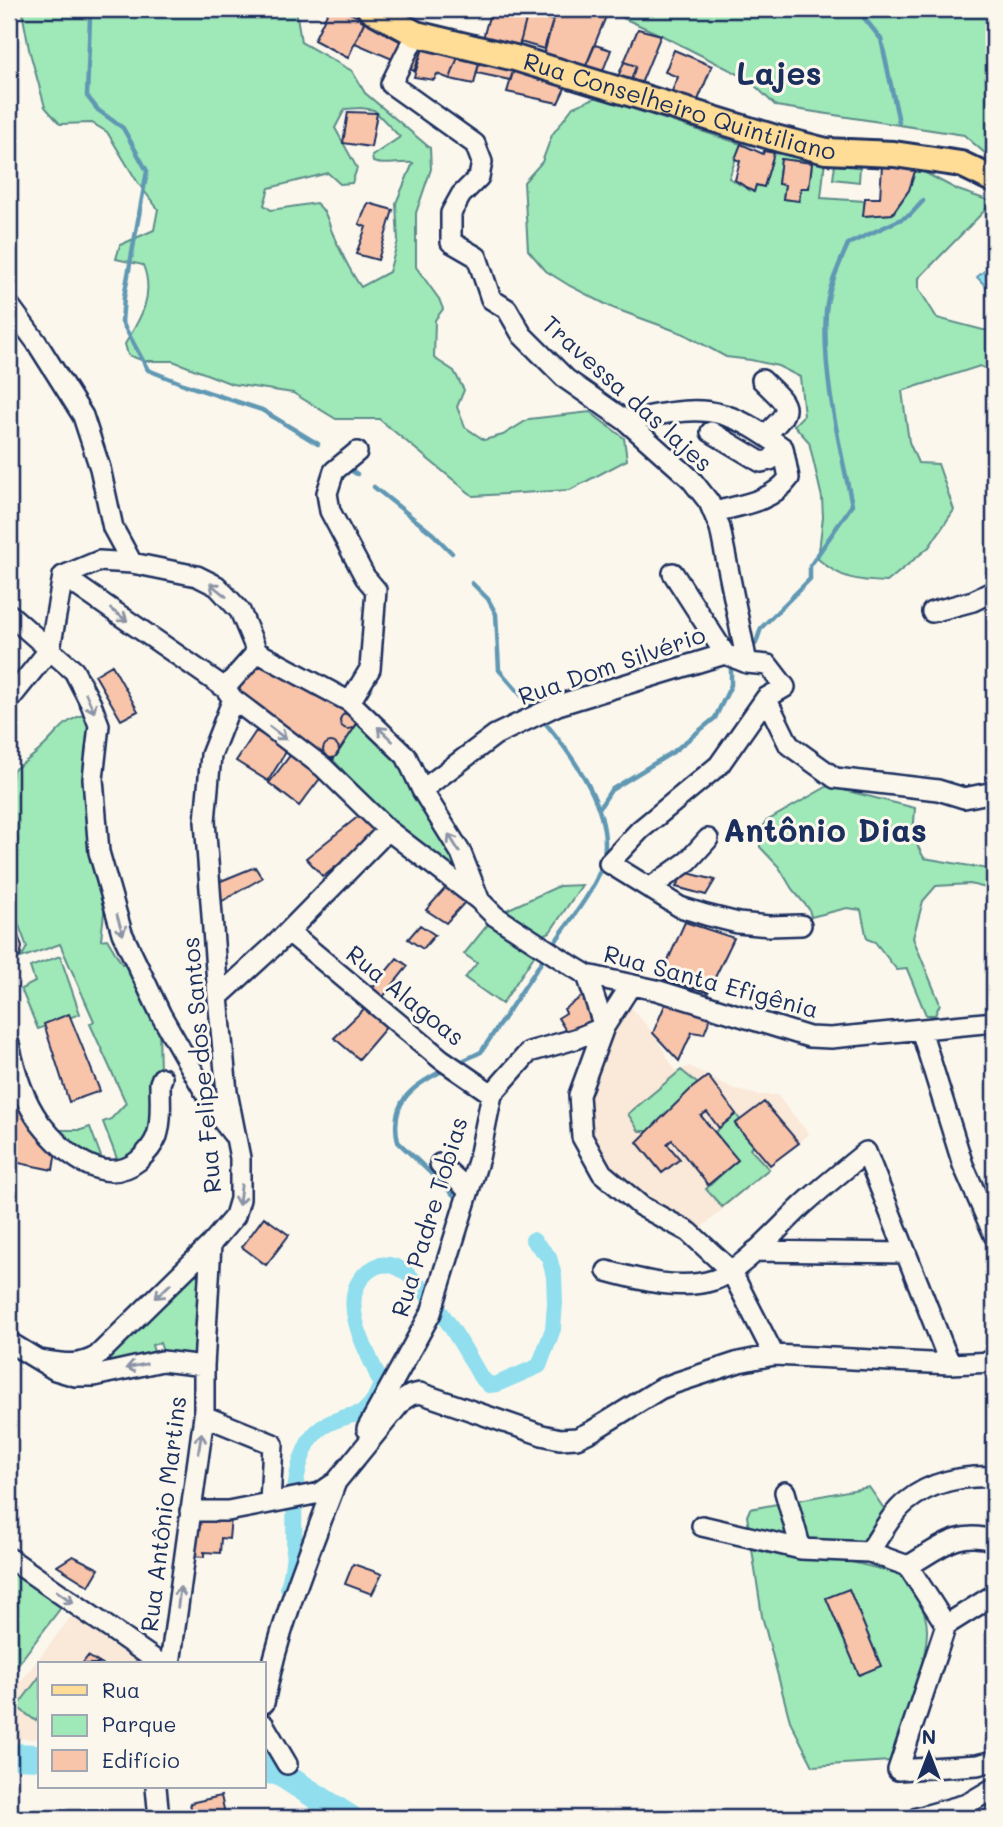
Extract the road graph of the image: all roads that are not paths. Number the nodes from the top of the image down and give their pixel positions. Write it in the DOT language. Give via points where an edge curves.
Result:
graph roads {
  1 [pos="370,9"];
  2 [pos="415,34"];
  3 [pos="994,180"];
  4 [pos="9,305"];
  5 [pos="15,324"];
  6 [pos="762,380"];
  7 [pos="626,421"];
  8 [pos="711,432"];
  9 [pos="765,435"];
  10 [pos="783,448"];
  11 [pos="357,452"];
  12 [pos="714,512"];
  13 [pos="132,563"];
  14 [pos="673,573"];
  15 [pos="63,576"];
  16 [pos="994,592"];
  17 [pos="932,612"];
  18 [pos="9,614"];
  19 [pos="50,649"];
  20 [pos="257,652"];
  21 [pos="725,654"];
  22 [pos="747,663"];
  23 [pos="229,694"];
  24 [pos="766,698"];
  25 [pos="9,700"];
  26 [pos="350,702"];
  27 [pos="422,790"];
  28 [pos="994,792"];
  29 [pos="388,830"];
  30 [pos="708,839"];
  31 [pos="651,887"];
  32 [pos="479,900"];
  33 [pos="801,925"];
  34 [pos="289,932"];
  35 [pos="579,970"];
  36 [pos="631,985"];
  37 [pos="218,998"];
  38 [pos="994,1022"];
  39 [pos="604,1027"];
  40 [pos="921,1030"];
  41 [pos="9,1044"];
  42 [pos="162,1078"];
  43 [pos="492,1094"];
  44 [pos="236,1138"];
  45 [pos="440,1164"];
  46 [pos="468,1191"];
  47 [pos="994,1236"];
  48 [pos="212,1244"];
  49 [pos="755,1251"];
  50 [pos="906,1253"];
  51 [pos="607,1271"];
  52 [pos="731,1271"];
  53 [pos="9,1342"];
  54 [pos="774,1355"];
  55 [pos="39,1360"];
  56 [pos="994,1362"];
  57 [pos="950,1364"];
  58 [pos="204,1366"];
  59 [pos="204,1416"];
  60 [pos="340,1476"];
  61 [pos="994,1477"];
  62 [pos="785,1492"];
  63 [pos="286,1499"];
  64 [pos="190,1511"];
  65 [pos="702,1525"];
  66 [pos="994,1541"];
  67 [pos="801,1549"];
  68 [pos="869,1552"];
  69 [pos="9,1558"];
  70 [pos="908,1566"];
  71 [pos="994,1597"];
  72 [pos="946,1625"];
  73 [pos="158,1662"];
  74 [pos="170,1662"];
  75 [pos="266,1692"];
  76 [pos="266,1728"];
  77 [pos="994,1760"];
  78 [pos="287,1764"];
  79 [pos="156,1788"];
  80 [pos="994,1788"];
  81 [pos="966,1811"];
  82 [pos="159,1818"];
  83 [pos="917,1818"];
  1 -- 2 [label="main road, Rua Conselheiro Quintiliano"];
  2 -- 3 [label="main road, Rua Conselheiro Quintiliano" via="514,58 802,145 961,164"];
  2 -- 7 [label="street, Travessa das lajes" via="391,84 475,144 482,162 479,177 451,214 451,242 477,257 491,299 507,309 522,335 566,379"];
  4 -- 5 [label="street"];
  5 -- 13 [label="street" via="83,416 113,528"];
  6 -- 9 [label="street" via="786,407 783,418"];
  7 -- 9 [label="street" via="710,410 726,413"];
  7 -- 12 [label="street, Travessa das lajes" via="690,478"];
  8 -- 10 [label="street" via="761,462"];
  9 -- 10 [label="street"];
  10 -- 12 [label="street" via="789,478 781,489 751,503"];
  11 -- 26 [label="street" via="334,471 327,493 330,511 376,590 370,669"];
  12 -- 22 [label="street, Travessa das lajes"];
  13 -- 15 [label="street" via="99,561"];
  20 -- 13 [label="street, one-way" via="240,611 217,586 197,576"];
  14 -- 21 [label="street"];
  15 -- 19 [label="street"];
  15 -- 23 [label="street, Rua Santa Efigênia, one-way"];
  16 -- 17 [label="street"];
  18 -- 19 [label="street"];
  19 -- 25 [label="street"];
  19 -- 44 [label="street, one-way" via="74,671 99,725 93,779 99,852 122,933 167,1027"];
  20 -- 23 [label="street"];
  20 -- 26 [label="street"];
  21 -- 22 [label="street, Rua Dom Silvério"];
  21 -- 27 [label="street, Rua Dom Silvério" via="558,705 495,735"];
  22 -- 24 [label="street, Rua Dom Silvério" via="768,665 785,687"];
  23 -- 29 [label="street, Rua Santa Efigênia, one-way" via="323,767"];
  23 -- 37 [label="street, Rua Felipe dos Santos" via="211,755 205,821"];
  24 -- 28 [label="street" via="789,745 835,778 938,790 964,798"];
  24 -- 31 [label="street" via="719,765 640,830 609,863"];
  27 -- 26 [label="street, one-way" via="406,756"];
  32 -- 27 [label="street, one-way" via="461,853"];
  29 -- 32 [label="street, Rua Santa Efigênia"];
  29 -- 34 [label="street"];
  30 -- 31 [label="street" via="688,861"];
  31 -- 33 [label="street" via="680,906 706,915 758,925"];
  32 -- 35 [label="street, Rua Santa Efigênia" via="495,916"];
  34 -- 37 [label="street"];
  34 -- 43 [label="street, Rua Alagoas" via="441,1059"];
  35 -- 36 [label="street, Rua Santa Efigênia"];
  35 -- 39 [label="street"];
  36 -- 39 [label="street"];
  36 -- 40 [label="street, Rua Santa Efigênia" via="809,1037"];
  37 -- 44 [label="street, Rua Felipe dos Santos"];
  38 -- 40 [label="street, Rua Santa Efigênia"];
  39 -- 43 [label="street, Rua Padre Tobias" via="529,1052"];
  39 -- 52 [label="street" via="579,1095 582,1137 602,1173 641,1206 689,1231"];
  40 -- 47 [label="street" via="963,1165"];
  41 -- 42 [label="street" via="17,1079 40,1122 75,1158 113,1172 132,1165 154,1143"];
  43 -- 46 [label="street, Rua Padre Tobias"];
  44 -- 48 [label="street, Rua Felipe dos Santos, one-way" via="240,1199 235,1216"];
  45 -- 46 [label="street"];
  46 -- 60 [label="street, Rua Padre Tobias" via="431,1313"];
  48 -- 55 [label="street, Rua Felipe dos Santos, one-way" via="97,1356 77,1364"];
  48 -- 58 [label="street, Rua Antônio Martins"];
  49 -- 50 [label="street"];
  49 -- 50 [label="street" via="866,1152"];
  49 -- 52 [label="street"];
  50 -- 57 [label="street"];
  51 -- 52 [label="street" via="691,1284 715,1280"];
  52 -- 54 [label="street"];
  53 -- 55 [label="street"];
  54 -- 57 [label="street"];
  54 -- 60 [label="street" via="660,1389 576,1438 542,1434 433,1396 411,1395"];
  58 -- 55 [label="street, one-way" via="162,1361 85,1377 55,1370"];
  56 -- 57 [label="street"];
  58 -- 59 [label="street, Rua Antônio Martins"];
  59 -- 63 [label="street" via="273,1444"];
  64 -- 59 [label="street, Rua Antônio Martins, one-way"];
  60 -- 63 [label="street" via="320,1493"];
  60 -- 75 [label="street" via="301,1574"];
  61 -- 68 [label="street" via="959,1478 928,1489 904,1504"];
  62 -- 67 [label="street"];
  63 -- 64 [label="street" via="228,1511"];
  74 -- 64 [label="street, Rua Antônio Martins, one-way"];
  65 -- 67 [label="street"];
  66 -- 70 [label="street" via="960,1536"];
  67 -- 68 [label="street"];
  68 -- 70 [label="street"];
  69 -- 73 [label="street, one-way"];
  70 -- 72 [label="street"];
  71 -- 72 [label="street"];
  72 -- 77 [label="street" via="898,1770"];
  76 -- 78 [label="street"];
  79 -- 82 [label="street"];
  80 -- 81 [label="street"];
  81 -- 83 [label="street"];
}
